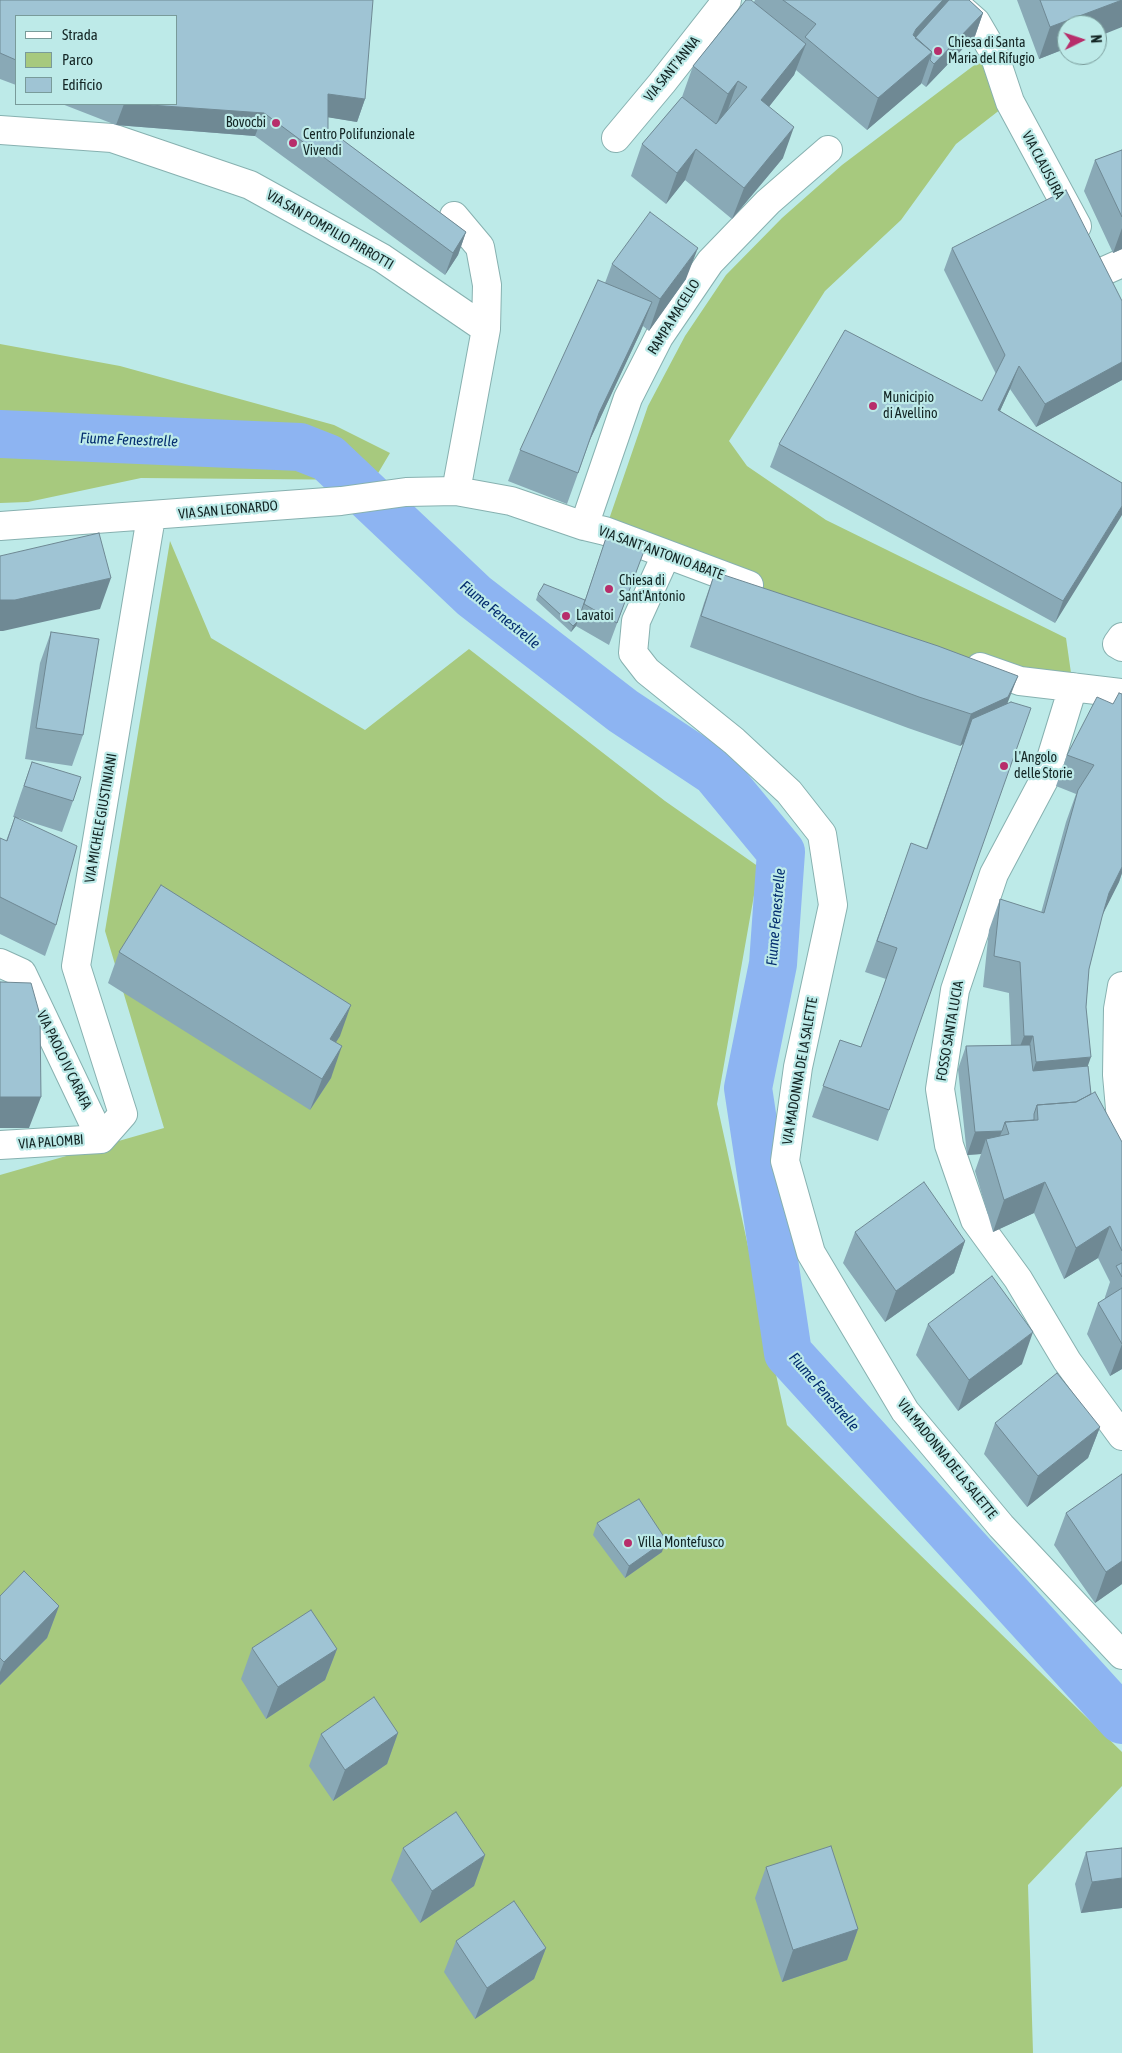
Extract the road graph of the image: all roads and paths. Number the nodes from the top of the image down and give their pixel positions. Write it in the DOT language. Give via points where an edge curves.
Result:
graph roads {
  1 [pos="727,0"];
  2 [pos="951,0"];
  3 [pos="980,11"];
  4 [pos="0,130"];
  5 [pos="616,138"];
  6 [pos="828,150"];
  7 [pos="454,216"];
  8 [pos="1113,267"];
  9 [pos="1118,295"];
  10 [pos="486,329"];
  11 [pos="456,491"];
  12 [pos="151,517"];
  13 [pos="0,526"];
  14 [pos="584,526"];
  15 [pos="666,555"];
  16 [pos="768,592"];
  17 [pos="1122,637"];
  18 [pos="1122,647"];
  19 [pos="955,658"];
  20 [pos="1119,686"];
  21 [pos="1073,687"];
  22 [pos="0,963"];
  23 [pos="1122,986"];
  24 [pos="1122,1131"];
  25 [pos="101,1139"];
  26 [pos="0,1145"];
  27 [pos="1122,1436"];
  28 [pos="1122,1655"];
  1 -- 5 [label="street, VIA SANT'ANNA"];
  2 -- 3 [label="street, VIA CLAUSURA"];
  3 -- 8 [label="street, VIA CLAUSURA" via="1010,102 1058,193"];
  4 -- 10 [label="street, VIA SAN POMPILIO PIRROTTI" via="112,138 250,184 382,258"];
  6 -- 14 [label="street, RAMPA MACELLO" via="768,202 710,262 659,338 628,398"];
  7 -- 10 [label="street" via="480,247 487,285"];
  8 -- 9 [label="street, VIA CLAUSURA"];
  10 -- 11 [label="street"];
  11 -- 12 [label="street, VIA SAN LEONARDO" via="406,492 341,501"];
  11 -- 14 [label="street, VIA SANT'ANTONIO ABATE" via="511,501"];
  12 -- 13 [label="street, VIA SAN LEONARDO"];
  12 -- 25 [label="street, VIA MICHELE GIUSTINIANI" via="76,966 123,1114"];
  14 -- 15 [label="street, VIA SANT'ANTONIO ABATE"];
  15 -- 16 [label="street, VIA SANT'ANTONIO ABATE"];
  15 -- 28 [label="street, VIA MADONNA DE LA SALETTE" via="636,621 633,653 647,672 734,741 789,792 822,834 833,905 798,1067 785,1161 811,1253 905,1411 1001,1526"];
  17 -- 18 [label="street" via="1117,644"];
  19 -- 21 [label="street" via="1020,681"];
  20 -- 21 [label="street"];
  21 -- 27 [label="street, FOSSO SANTA LUCIA" via="1045,778 994,874 954,990 940,1089 949,1145 975,1220 1018,1279 1067,1361"];
  22 -- 25 [label="street, VIA PAOLO IV CARAFA" via="22,973"];
  23 -- 24 [label="street" via="1118,1009 1117,1075"];
  25 -- 26 [label="street, VIA PALOMBI"];
}
